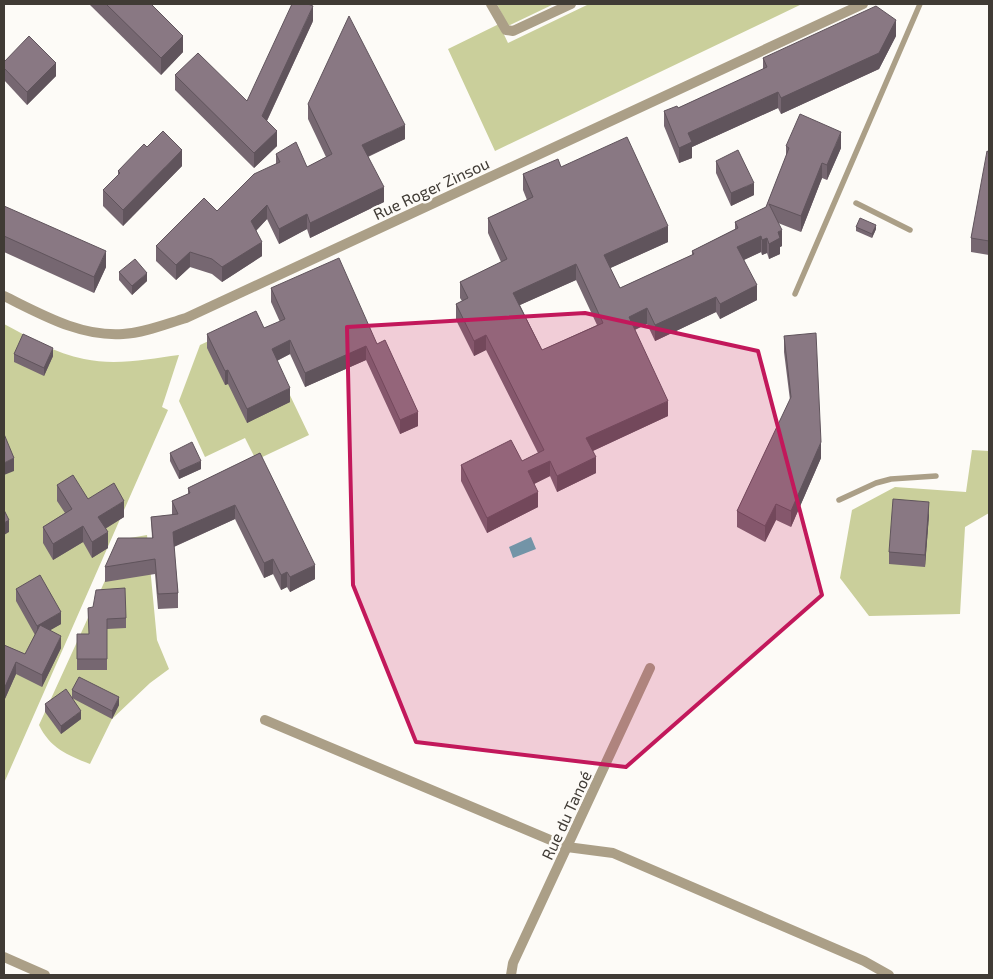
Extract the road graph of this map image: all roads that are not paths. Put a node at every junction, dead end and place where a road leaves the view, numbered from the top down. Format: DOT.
graph roads {
  1 [pos="492,4"];
  2 [pos="572,4"];
  3 [pos="863,4"];
  4 [pos="920,4"];
  5 [pos="856,203"];
  6 [pos="910,230"];
  7 [pos="795,294"];
  8 [pos="4,296"];
  9 [pos="936,476"];
  10 [pos="839,500"];
  11 [pos="650,668"];
  12 [pos="265,720"];
  13 [pos="567,847"];
  14 [pos="4,957"];
  15 [pos="45,975"];
  16 [pos="511,975"];
  17 [pos="889,975"];
  1 -- 2 [label="street"];
  3 -- 8 [label="street, Rue Roger Zinsou"];
  4 -- 7 [label="lane"];
  5 -- 6 [label="lane"];
  9 -- 10 [label="lane"];
  11 -- 13 [label="street, Rue du Tanoé"];
  12 -- 13 [label="street"];
  13 -- 16 [label="street, Rue du Tanoé"];
  13 -- 17 [label="street"];
  14 -- 15 [label="street"];
}
